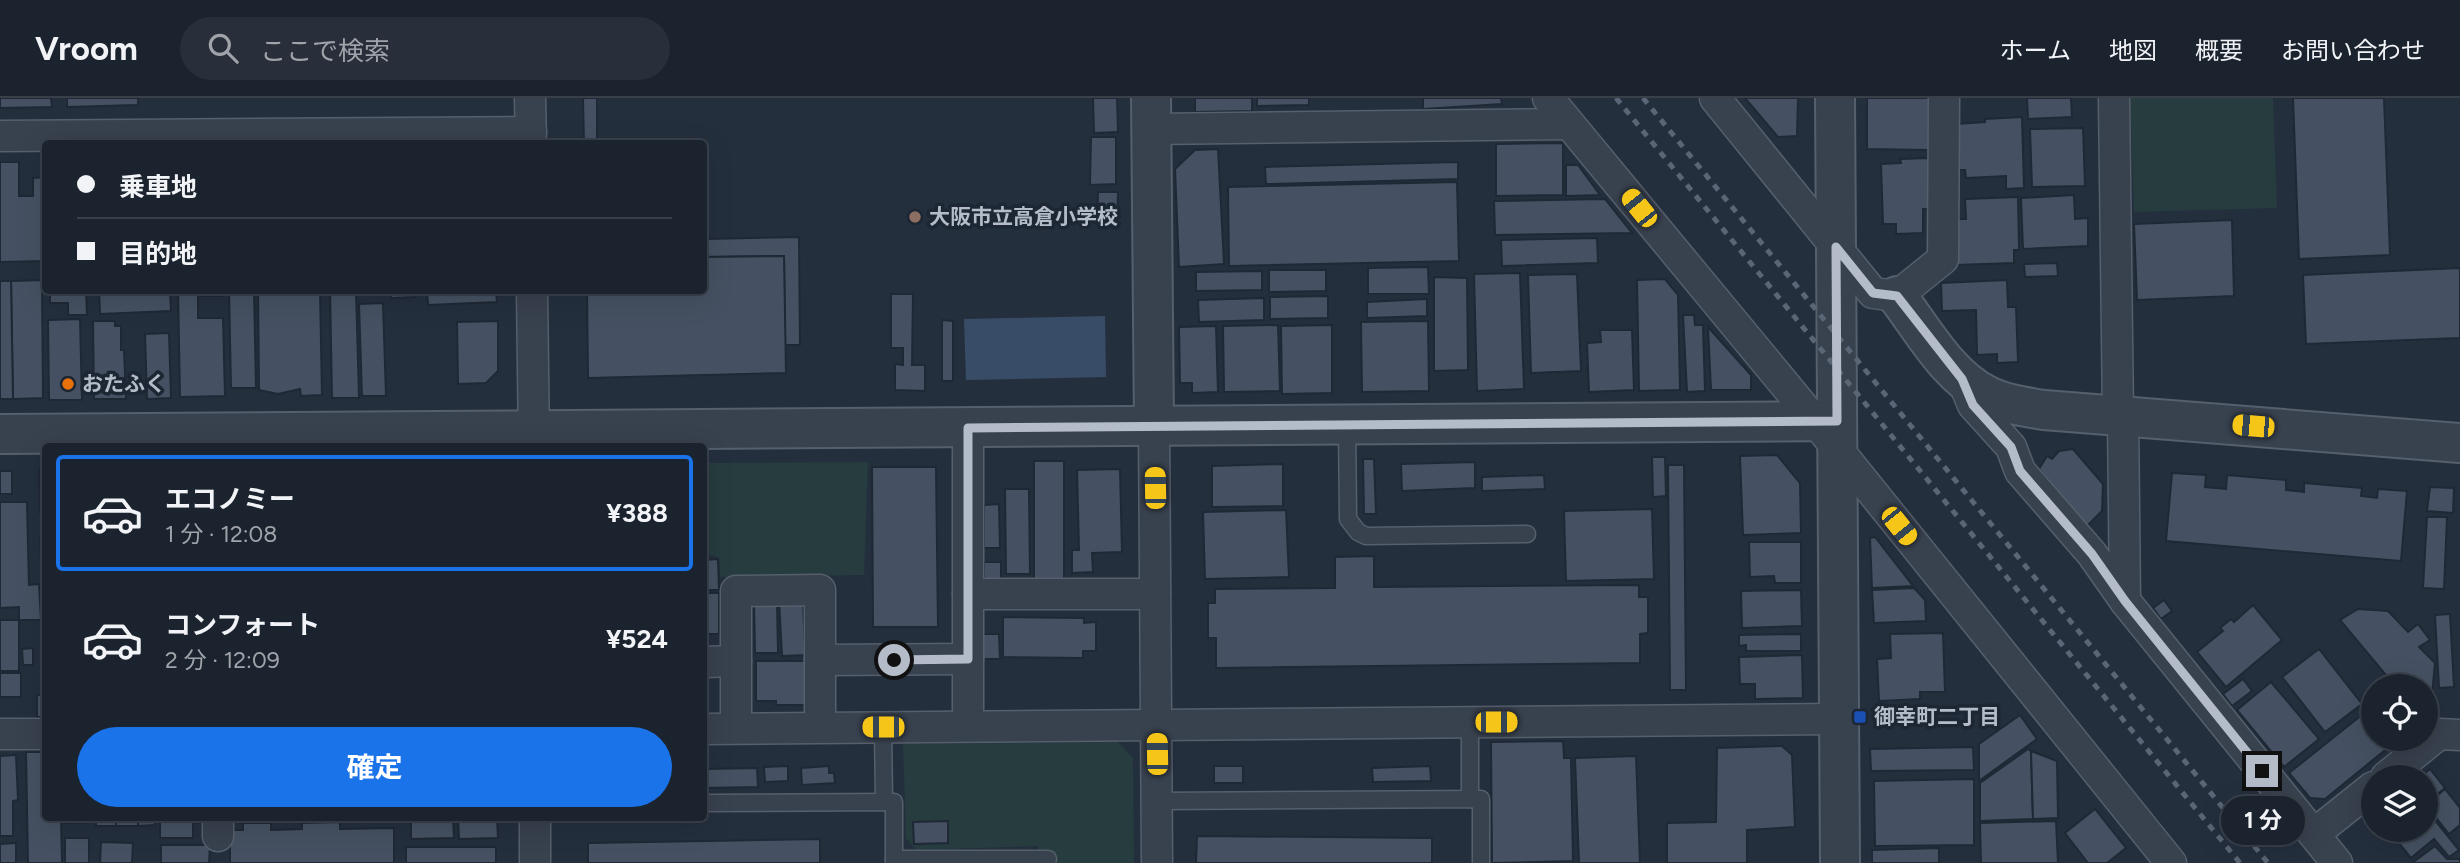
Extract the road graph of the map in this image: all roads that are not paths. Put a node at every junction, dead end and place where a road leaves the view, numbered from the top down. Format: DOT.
graph roads {
  1 [pos="530,98"];
  2 [pos="1548,98"];
  3 [pos="1714,98"];
  4 [pos="1835,98"];
  5 [pos="1944,98"];
  6 [pos="2114,98"];
  7 [pos="1152,113"];
  8 [pos="1569,124"];
  9 [pos="0,136"];
  10 [pos="531,138"];
  11 [pos="1836,247"];
  12 [pos="532,294"];
  13 [pos="1897,296"];
  14 [pos="1962,379"];
  15 [pos="2120,415"];
  16 [pos="1347,425"];
  17 [pos="1154,426"];
  18 [pos="968,428"];
  19 [pos="1830,431"];
  20 [pos="0,434"];
  21 [pos="534,438"];
  22 [pos="108,440"];
  23 [pos="2460,443"];
  24 [pos="1527,534"];
  25 [pos="968,594"];
  26 [pos="1155,594"];
  27 [pos="2125,601"];
  28 [pos="968,659"];
  29 [pos="820,660"];
  30 [pos="707,662"];
  31 [pos="736,662"];
  32 [pos="1839,719"];
  33 [pos="1470,722"];
  34 [pos="1156,724"];
  35 [pos="968,726"];
  36 [pos="820,727"];
  37 [pos="883,727"];
  38 [pos="736,728"];
  39 [pos="707,729"];
  40 [pos="0,734"];
  41 [pos="42,734"];
  42 [pos="2460,735"];
  43 [pos="2401,765"];
  44 [pos="2361,797"];
  45 [pos="1470,799"];
  46 [pos="1157,801"];
  47 [pos="884,802"];
  48 [pos="707,803"];
  49 [pos="535,821"];
  50 [pos="2314,834"];
  51 [pos="1048,859"];
  52 [pos="894,861"];
  53 [pos="535,863"];
  54 [pos="1157,863"];
  55 [pos="1481,863"];
  56 [pos="1840,863"];
  57 [pos="2171,863"];
  58 [pos="2337,863"];
  1 -- 10 [label="street"];
  2 -- 8 [label="street"];
  3 -- 11 [label="street"];
  4 -- 11 [label="street"];
  5 -- 13 [label="street"];
  6 -- 15 [label="street"];
  7 -- 8 [label="street"];
  7 -- 17 [label="street"];
  8 -- 19 [label="street"];
  9 -- 10 [label="street"];
  11 -- 13 [label="street"];
  11 -- 19 [label="street"];
  12 -- 21 [label="street"];
  13 -- 14 [label="street"];
  14 -- 15 [label="street"];
  14 -- 27 [label="street"];
  15 -- 23 [label="street"];
  15 -- 27 [label="street"];
  16 -- 17 [label="street"];
  16 -- 19 [label="street"];
  16 -- 24 [label="lane"];
  17 -- 18 [label="street"];
  17 -- 26 [label="street"];
  18 -- 21 [label="street"];
  18 -- 25 [label="street"];
  19 -- 32 [label="street"];
  19 -- 57 [label="street"];
  20 -- 22 [label="street"];
  21 -- 22 [label="street"];
  25 -- 26 [label="street"];
  25 -- 28 [label="street"];
  26 -- 34 [label="street"];
  27 -- 50 [label="street"];
  28 -- 29 [label="street"];
  28 -- 35 [label="street"];
  29 -- 31 [label="street"];
  29 -- 36 [label="street"];
  30 -- 31 [label="street"];
  31 -- 38 [label="street"];
  32 -- 33 [label="street"];
  32 -- 56 [label="street"];
  33 -- 34 [label="street"];
  33 -- 45 [label="lane"];
  34 -- 35 [label="street"];
  34 -- 46 [label="street"];
  35 -- 37 [label="street"];
  36 -- 37 [label="street"];
  36 -- 38 [label="street"];
  37 -- 47 [label="lane"];
  38 -- 39 [label="street"];
  40 -- 41 [label="street"];
  42 -- 43 [label="street"];
  44 -- 50 [label="street"];
  45 -- 46 [label="lane"];
  45 -- 55 [label="lane"];
  46 -- 54 [label="street"];
  47 -- 48 [label="lane"];
  47 -- 52 [label="lane"];
  49 -- 53 [label="street"];
  50 -- 58 [label="street"];
  51 -- 52 [label="lane"];
}
